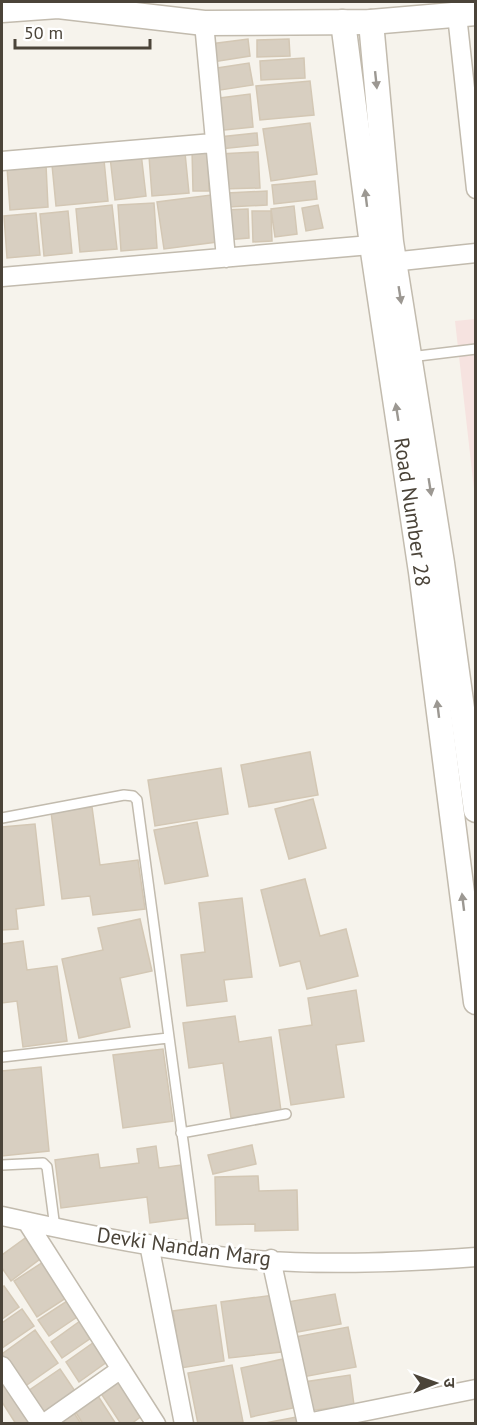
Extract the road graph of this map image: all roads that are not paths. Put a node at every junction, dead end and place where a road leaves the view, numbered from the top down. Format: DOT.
graph roads {
  1 [pos="28,5"];
  2 [pos="2,10"];
  3 [pos="466,14"];
  4 [pos="343,22"];
  5 [pos="371,22"];
  6 [pos="204,23"];
  7 [pos="213,143"];
  8 [pos="2,161"];
  9 [pos="476,189"];
  10 [pos="383,253"];
  11 [pos="476,253"];
  12 [pos="226,258"];
  13 [pos="2,277"];
  14 [pos="476,349"];
  15 [pos="399,359"];
  16 [pos="476,810"];
  17 [pos="2,818"];
  18 [pos="476,1002"];
  19 [pos="168,1038"];
  20 [pos="2,1057"];
  21 [pos="286,1114"];
  22 [pos="182,1133"];
  23 [pos="2,1165"];
  24 [pos="2,1216"];
  25 [pos="27,1222"];
  26 [pos="55,1228"];
  27 [pos="149,1244"];
  28 [pos="198,1252"];
  29 [pos="476,1257"];
  30 [pos="271,1259"];
  31 [pos="2,1366"];
  32 [pos="121,1369"];
  33 [pos="476,1389"];
  34 [pos="307,1423"];
  35 [pos="42,1424"];
  36 [pos="156,1424"];
  37 [pos="184,1424"];
  1 -- 2 [label="street"];
  1 -- 6 [label="street"];
  3 -- 5 [label="street"];
  3 -- 9 [label="street"];
  4 -- 5 [label="street"];
  4 -- 6 [label="street"];
  10 -- 4 [label="street, Road Number 28, one-way"];
  5 -- 10 [label="street, Road Number 28, one-way"];
  6 -- 7 [label="street"];
  7 -- 8 [label="street"];
  7 -- 12 [label="street"];
  10 -- 11 [label="street"];
  10 -- 12 [label="street"];
  10 -- 15 [label="street, Road Number 28"];
  12 -- 13 [label="street"];
  14 -- 15 [label="lane"];
  15 -- 16 [label="street, Road Number 28, one-way"];
  18 -- 15 [label="street, Road Number 28, one-way"];
  17 -- 19 [label="lane"];
  19 -- 20 [label="lane"];
  19 -- 22 [label="lane"];
  21 -- 22 [label="lane"];
  22 -- 28 [label="lane"];
  23 -- 26 [label="lane"];
  24 -- 25 [label="street, Devki Nandan Marg"];
  25 -- 26 [label="street, Devki Nandan Marg"];
  25 -- 32 [label="street"];
  26 -- 27 [label="street, Devki Nandan Marg"];
  27 -- 28 [label="street, Devki Nandan Marg"];
  27 -- 37 [label="street"];
  28 -- 30 [label="street, Devki Nandan Marg"];
  29 -- 30 [label="street, Devki Nandan Marg"];
  30 -- 34 [label="street"];
  31 -- 35 [label="street"];
  32 -- 35 [label="street"];
  32 -- 36 [label="street"];
  33 -- 34 [label="street"];
}
